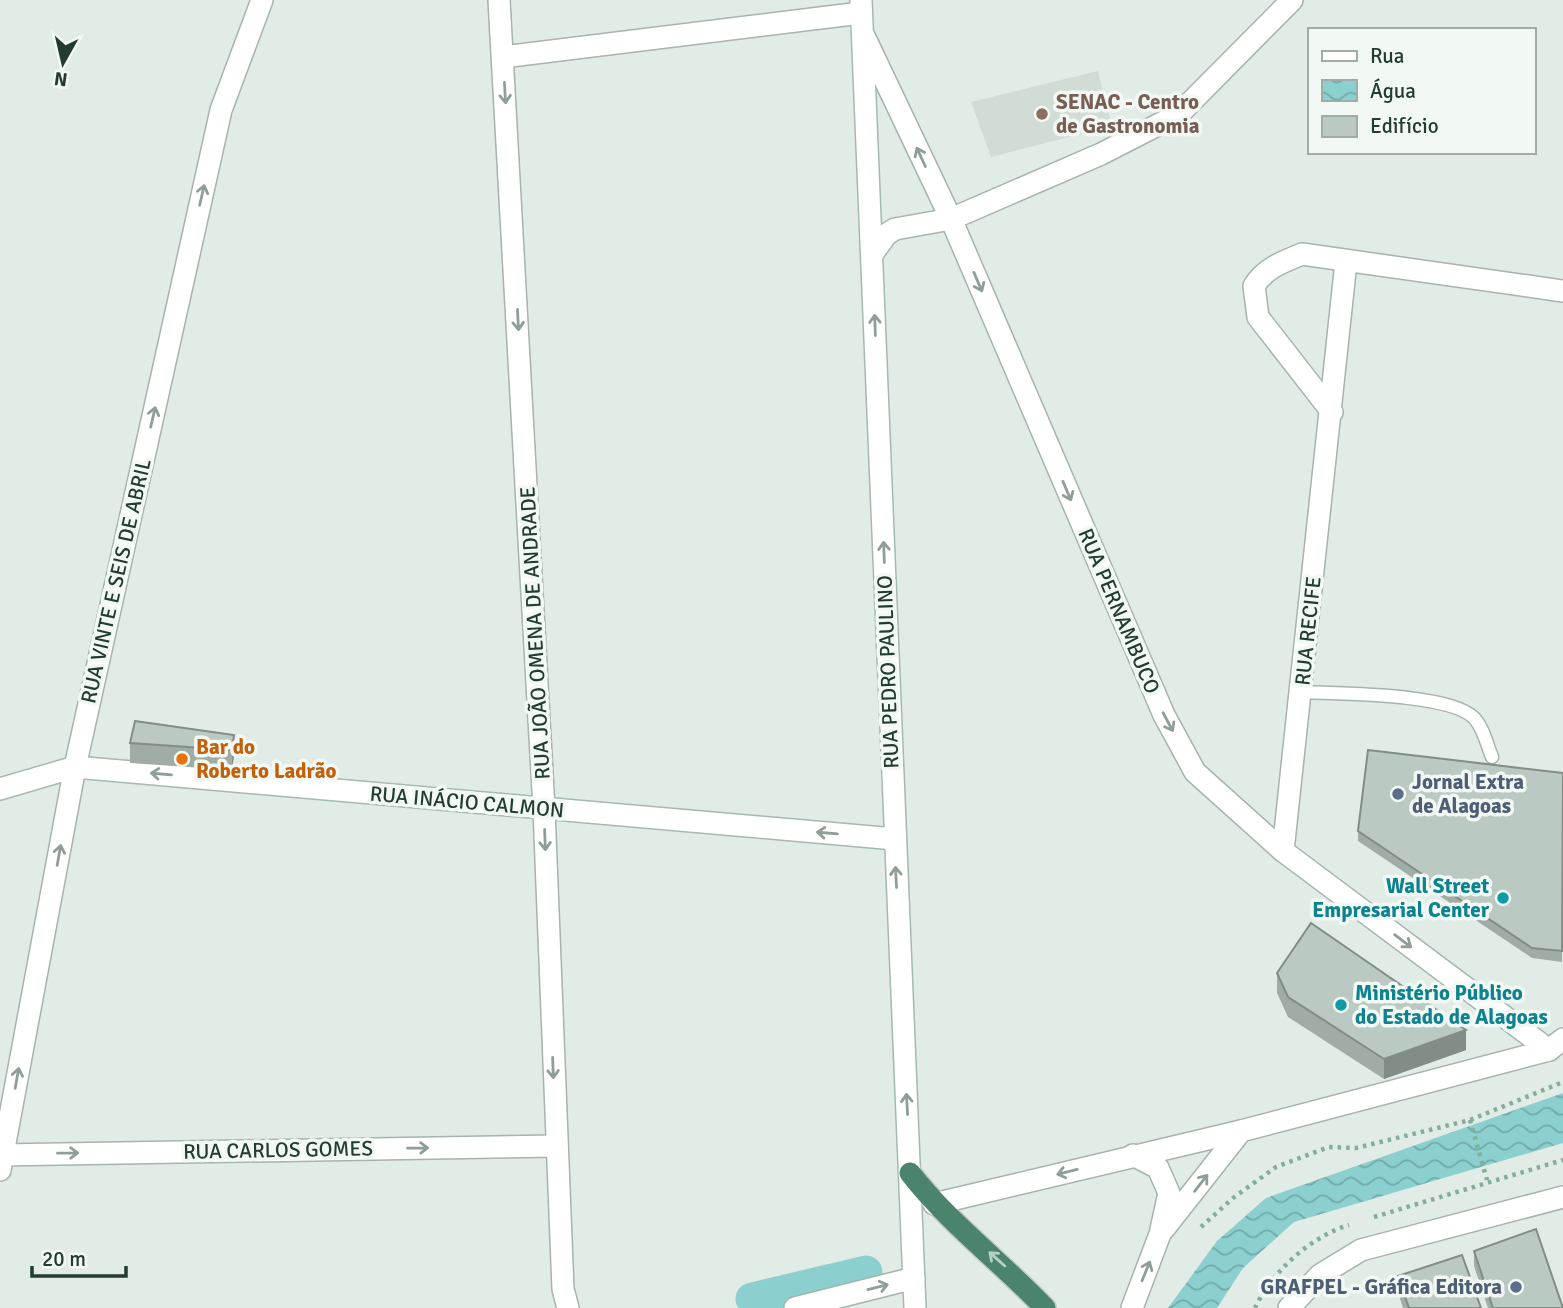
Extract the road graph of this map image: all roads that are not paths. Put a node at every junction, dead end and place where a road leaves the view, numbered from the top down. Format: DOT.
graph roads {
  1 [pos="262,0"];
  2 [pos="499,0"];
  3 [pos="1292,0"];
  4 [pos="861,6"];
  5 [pos="864,36"];
  6 [pos="503,57"];
  7 [pos="951,219"];
  8 [pos="873,253"];
  9 [pos="1346,262"];
  10 [pos="1563,291"];
  11 [pos="1332,412"];
  12 [pos="1301,692"];
  13 [pos="1492,757"];
  14 [pos="75,767"];
  15 [pos="0,789"];
  16 [pos="544,809"];
  17 [pos="895,839"];
  18 [pos="1283,851"];
  19 [pos="1556,1045"];
  20 [pos="1241,1131"];
  21 [pos="556,1146"];
  22 [pos="1133,1155"];
  23 [pos="1,1160"];
  24 [pos="910,1173"];
  25 [pos="1563,1197"];
  26 [pos="934,1204"];
  27 [pos="1160,1234"];
  28 [pos="914,1278"];
  29 [pos="568,1308"];
  30 [pos="795,1308"];
  31 [pos="915,1308"];
  32 [pos="1045,1308"];
  33 [pos="1132,1308"];
  34 [pos="1289,1308"];
  14 -- 1 [label="street, RUA VINTE E SEIS DE ABRIL, one-way"];
  2 -- 6 [label="street, RUA JOÃO OMENA DE ANDRADE"];
  3 -- 7 [label="street"];
  4 -- 5 [label="street"];
  4 -- 6 [label="street"];
  7 -- 5 [label="street, RUA PERNAMBUCO, one-way"];
  5 -- 8 [label="street, RUA PEDRO PAULINO"];
  6 -- 16 [label="street, RUA JOÃO OMENA DE ANDRADE, one-way"];
  7 -- 8 [label="street"];
  7 -- 18 [label="street, RUA PERNAMBUCO, one-way"];
  17 -- 8 [label="street, RUA PEDRO PAULINO, one-way"];
  9 -- 10 [label="street"];
  9 -- 11 [label="street, RUA RECIFE"];
  9 -- 11 [label="street"];
  11 -- 12 [label="street, RUA RECIFE"];
  12 -- 13 [label="lane"];
  12 -- 18 [label="street, RUA RECIFE"];
  14 -- 15 [label="street, RUA INÁCIO CALMON"];
  16 -- 14 [label="street, RUA INÁCIO CALMON, one-way"];
  23 -- 14 [label="street, RUA VINTE E SEIS DE ABRIL, one-way"];
  17 -- 16 [label="street, RUA INÁCIO CALMON, one-way"];
  16 -- 21 [label="street, RUA JOÃO OMENA DE ANDRADE, one-way"];
  24 -- 17 [label="street, RUA PEDRO PAULINO, one-way"];
  18 -- 19 [label="street, RUA PERNAMBUCO, one-way"];
  19 -- 20 [label="street"];
  20 -- 22 [label="street"];
  27 -- 20 [label="street, one-way"];
  23 -- 21 [label="street, RUA CARLOS GOMES, one-way"];
  21 -- 29 [label="street, RUA JOÃO OMENA DE ANDRADE"];
  22 -- 26 [label="street, one-way"];
  22 -- 27 [label="street"];
  24 -- 26 [label="highway"];
  24 -- 28 [label="street, RUA PEDRO PAULINO"];
  25 -- 34 [label="street"];
  32 -- 26 [label="highway, one-way"];
  33 -- 27 [label="street, one-way"];
  30 -- 28 [label="street, one-way"];
  28 -- 31 [label="street, RUA PEDRO PAULINO"];
}
